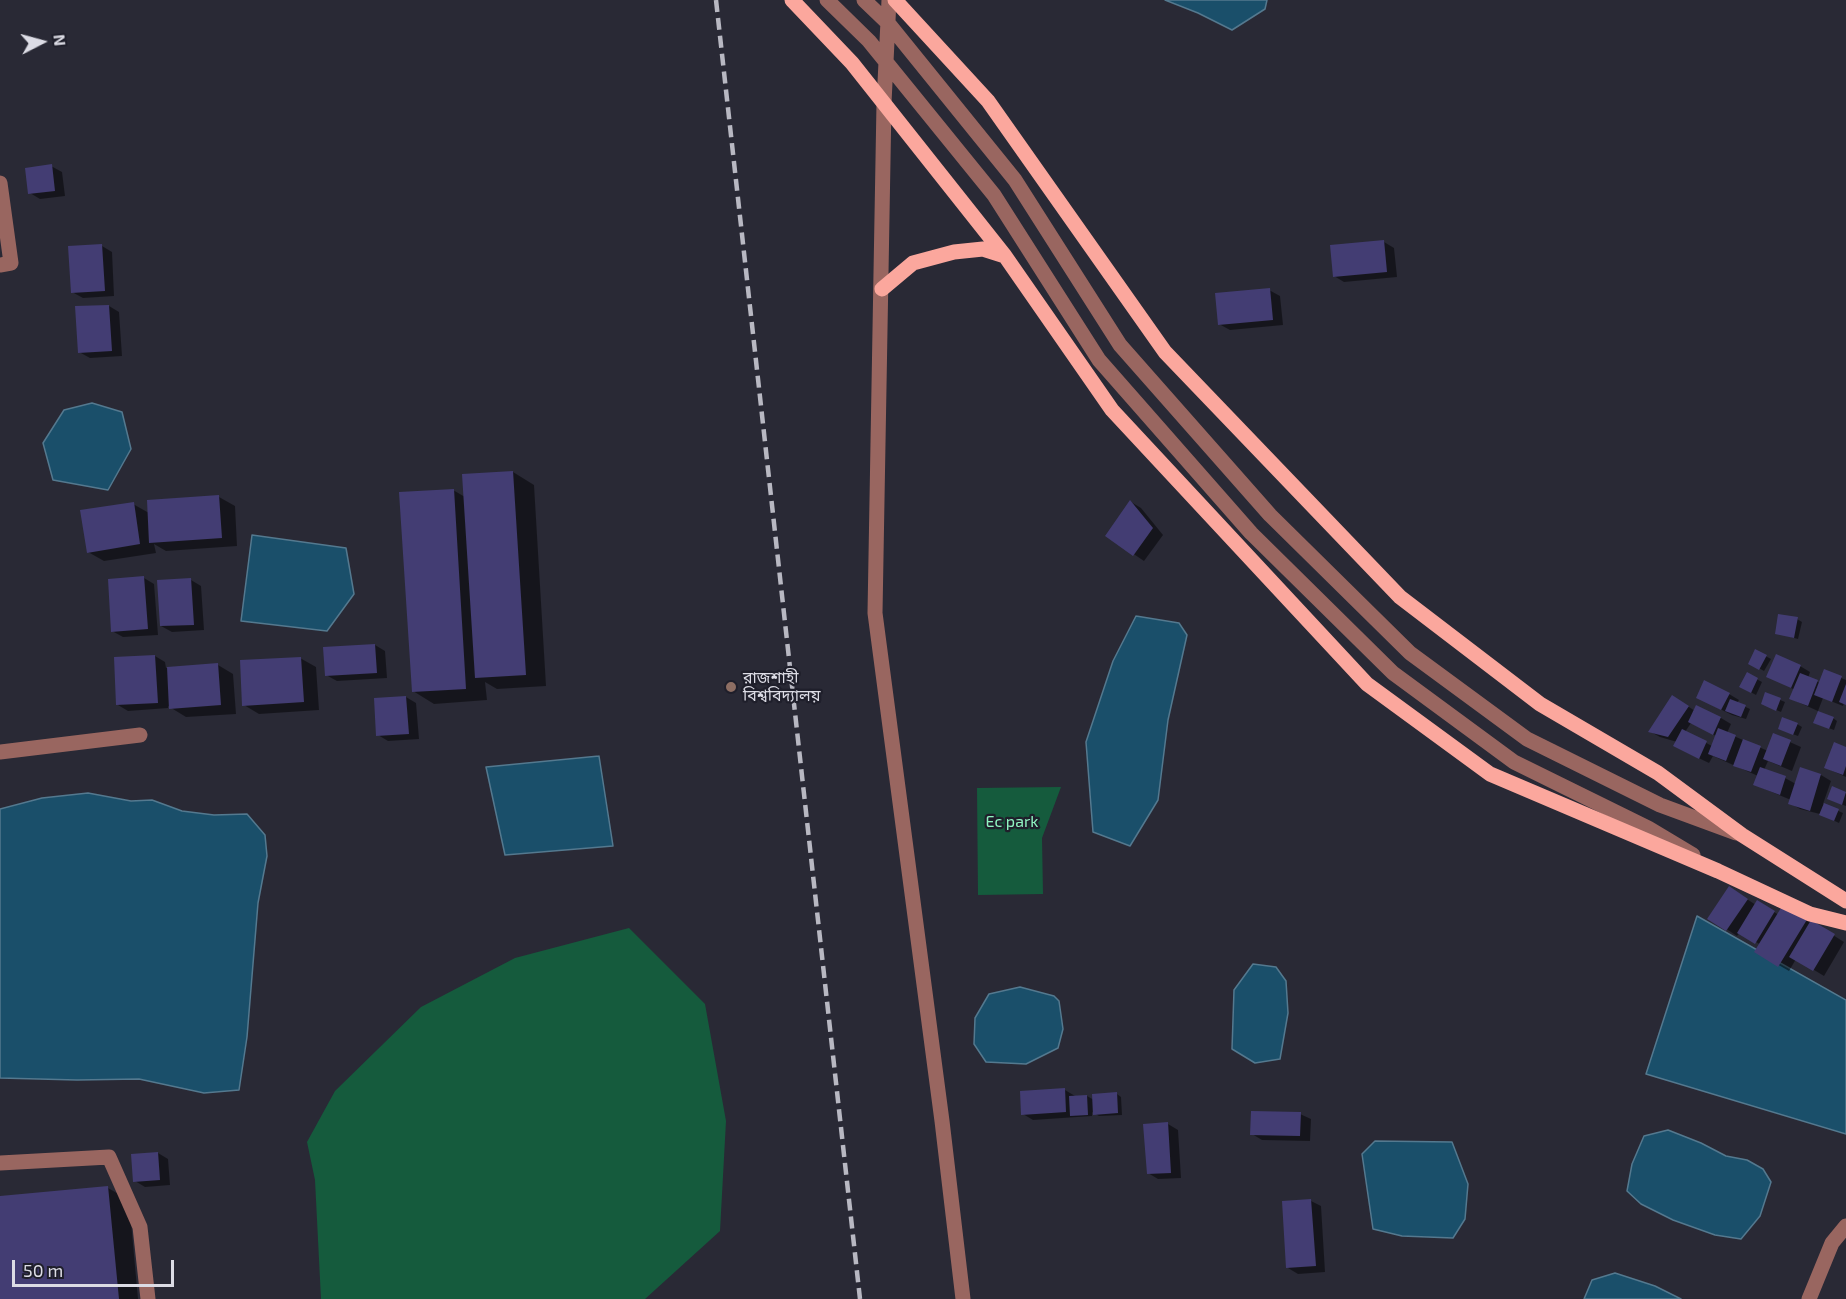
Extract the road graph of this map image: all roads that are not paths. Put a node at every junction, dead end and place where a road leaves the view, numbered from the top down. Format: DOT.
graph roads {
  1 [pos="792,0"];
  2 [pos="827,0"];
  3 [pos="864,0"];
  4 [pos="889,0"];
  5 [pos="895,0"];
  6 [pos="884,103"];
  7 [pos="0,183"];
  8 [pos="1005,256"];
  9 [pos="6,264"];
  10 [pos="882,289"];
  11 [pos="140,735"];
  12 [pos="0,752"];
  13 [pos="1742,835"];
  14 [pos="1718,871"];
  15 [pos="1846,901"];
  16 [pos="1846,923"];
  17 [pos="0,1163"];
  18 [pos="1846,1226"];
  19 [pos="148,1299"];
  20 [pos="963,1299"];
  21 [pos="1809,1299"];
  1 -- 6 [label="main road"];
  2 -- 14 [label="street"];
  3 -- 13 [label="street"];
  4 -- 6 [label="street"];
  5 -- 13 [label="main road"];
  6 -- 8 [label="main road"];
  6 -- 10 [label="street"];
  7 -- 9 [label="street"];
  8 -- 10 [label="main road"];
  8 -- 14 [label="main road"];
  10 -- 20 [label="street"];
  11 -- 12 [label="street"];
  13 -- 15 [label="main road"];
  14 -- 16 [label="main road"];
  17 -- 19 [label="street"];
  18 -- 21 [label="street"];
}
